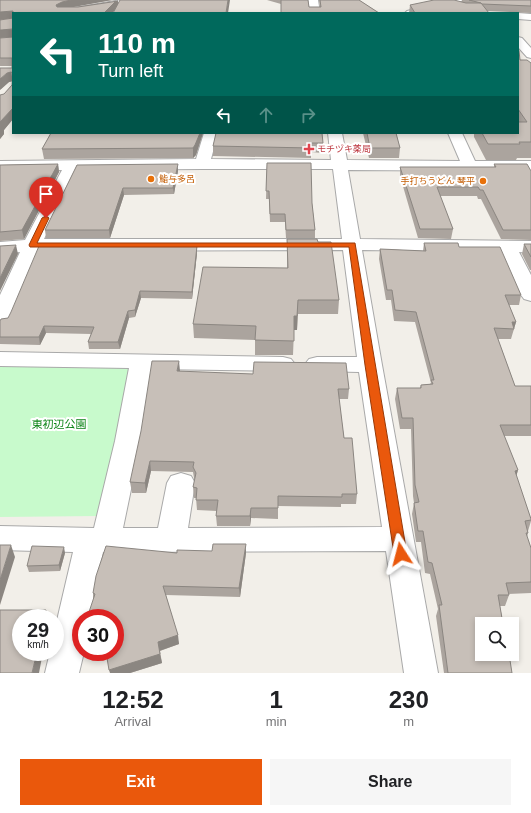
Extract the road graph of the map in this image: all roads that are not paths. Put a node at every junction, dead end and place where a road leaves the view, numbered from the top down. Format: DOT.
graph roads {
  1 [pos="130,0"];
  2 [pos="313,0"];
  3 [pos="427,0"];
  4 [pos="456,4"];
  5 [pos="68,12"];
  6 [pos="315,12"];
  7 [pos="415,12"];
  8 [pos="519,16"];
  9 [pos="531,17"];
  10 [pos="519,41"];
  11 [pos="531,55"];
  12 [pos="211,134"];
  13 [pos="335,134"];
  14 [pos="454,134"];
  15 [pos="202,164"];
  16 [pos="72,165"];
  17 [pos="340,165"];
  18 [pos="0,166"];
  19 [pos="470,166"];
  20 [pos="531,166"];
  21 [pos="353,244"];
  22 [pos="32,245"];
  23 [pos="507,247"];
  24 [pos="531,247"];
  25 [pos="0,248"];
  26 [pos="531,295"];
  27 [pos="0,319"];
  28 [pos="0,359"];
  29 [pos="142,362"];
  30 [pos="370,365"];
  31 [pos="181,483"];
  32 [pos="0,538"];
  33 [pos="398,539"];
  34 [pos="98,540"];
  35 [pos="171,540"];
  36 [pos="62,673"];
  37 [pos="421,673"];
  1 -- 5 [label="street"];
  2 -- 6 [label="street"];
  3 -- 4 [label="street"];
  4 -- 7 [label="street"];
  8 -- 9 [label="street"];
  10 -- 11 [label="street"];
  12 -- 15 [label="street"];
  13 -- 17 [label="street"];
  14 -- 19 [label="street"];
  15 -- 16 [label="street"];
  15 -- 17 [label="street"];
  16 -- 18 [label="street"];
  16 -- 22 [label="street"];
  17 -- 19 [label="street"];
  17 -- 21 [label="street"];
  19 -- 20 [label="street"];
  21 -- 22 [label="street"];
  21 -- 23 [label="street"];
  21 -- 30 [label="street"];
  22 -- 25 [label="street"];
  22 -- 27 [label="street"];
  23 -- 24 [label="street"];
  23 -- 26 [label="street"];
  28 -- 29 [label="street"];
  29 -- 30 [label="street"];
  29 -- 34 [label="street"];
  30 -- 33 [label="street"];
  31 -- 35 [label="street"];
  32 -- 34 [label="street"];
  33 -- 35 [label="street"];
  33 -- 37 [label="street"];
  34 -- 35 [label="street"];
  34 -- 36 [label="street"];
}
